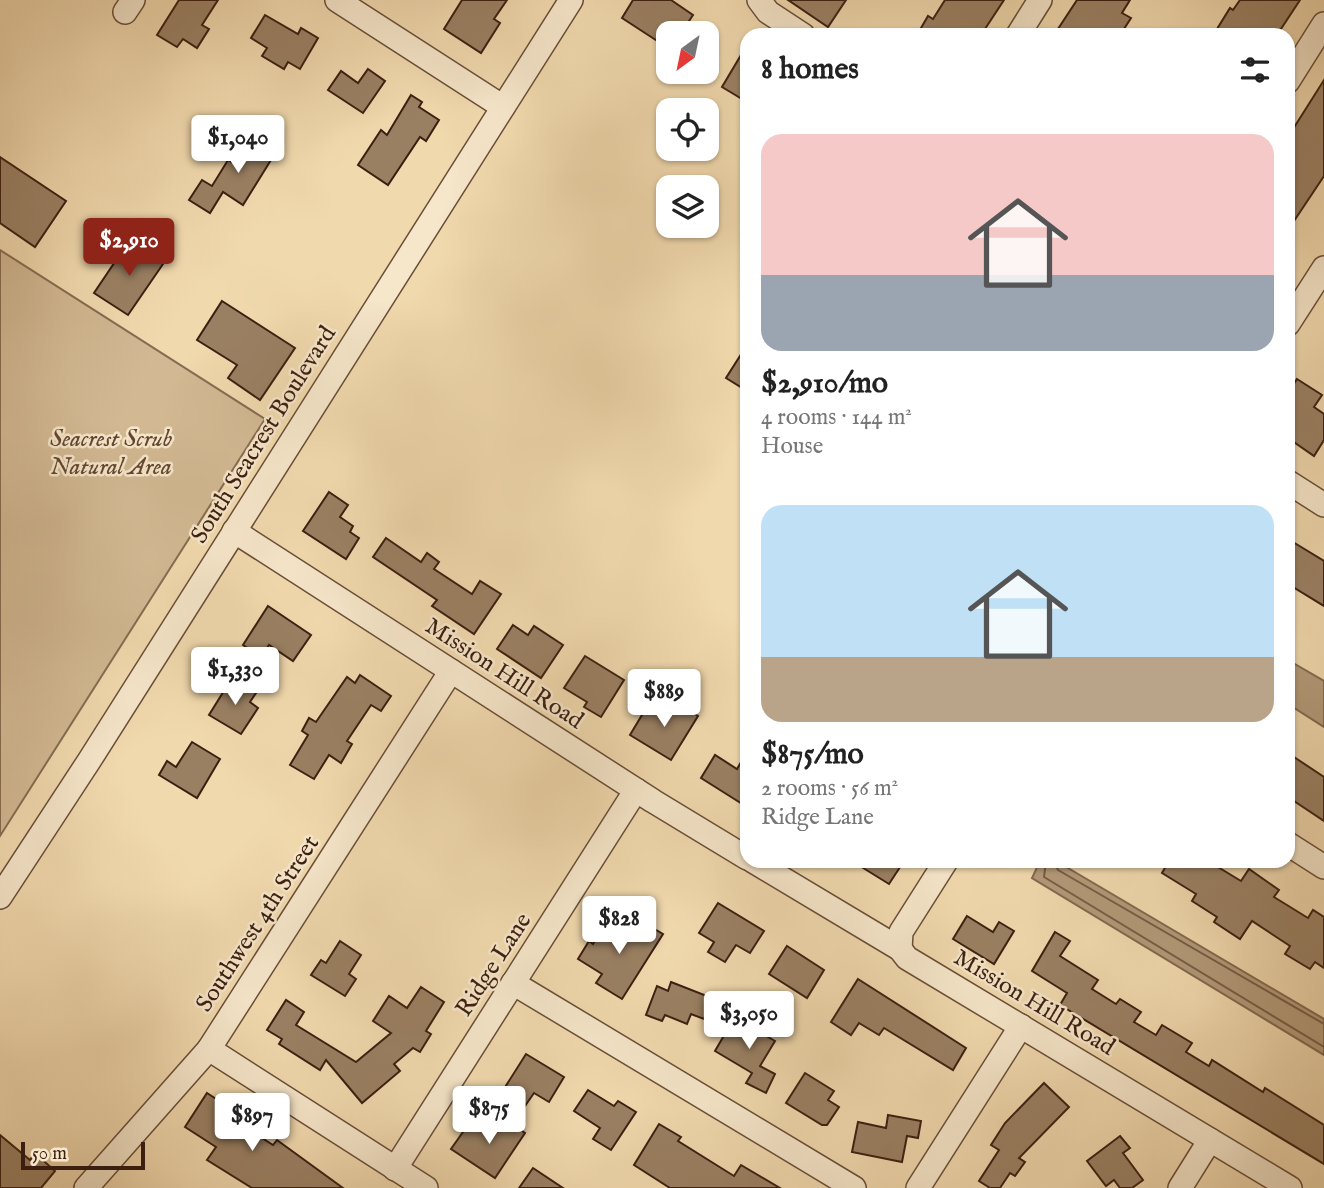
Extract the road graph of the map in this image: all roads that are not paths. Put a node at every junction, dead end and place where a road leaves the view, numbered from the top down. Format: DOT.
graph roads {
  1 [pos="337,0"];
  2 [pos="570,0"];
  3 [pos="759,0"];
  4 [pos="1040,0"];
  5 [pos="1324,24"];
  6 [pos="792,28"];
  7 [pos="1022,28"];
  8 [pos="1295,69"];
  9 [pos="503,107"];
  10 [pos="1324,268"];
  11 [pos="1295,313"];
  12 [pos="1295,486"];
  13 [pos="1324,505"];
  14 [pos="234,531"];
  15 [pos="451,671"];
  16 [pos="636,790"];
  17 [pos="1295,848"];
  18 [pos="740,854"];
  19 [pos="1324,867"];
  20 [pos="765,868"];
  21 [pos="942,868"];
  22 [pos="0,897"];
  23 [pos="900,949"];
  24 [pos="513,983"];
  25 [pos="1021,1027"];
  26 [pos="209,1049"];
  27 [pos="1210,1140"];
  28 [pos="395,1169"];
  29 [pos="86,1188"];
  30 [pos="426,1188"];
  31 [pos="854,1188"];
  32 [pos="918,1188"];
  33 [pos="1180,1188"];
  34 [pos="1290,1188"];
  1 -- 9 [label="street"];
  2 -- 9 [label="street, South Seacrest Boulevard"];
  3 -- 6 [label="street"];
  4 -- 7 [label="street"];
  5 -- 8 [label="street"];
  9 -- 14 [label="street, South Seacrest Boulevard"];
  10 -- 11 [label="street"];
  12 -- 13 [label="street"];
  14 -- 15 [label="street, Mission Hill Road"];
  14 -- 22 [label="street, South Seacrest Boulevard"];
  15 -- 16 [label="street, Mission Hill Road"];
  15 -- 26 [label="street, Southwest 4th Street"];
  16 -- 18 [label="street, Mission Hill Road"];
  16 -- 24 [label="street, Ridge Lane"];
  17 -- 19 [label="street"];
  20 -- 23 [label="street, Mission Hill Road"];
  21 -- 23 [label="street"];
  23 -- 25 [label="street, Mission Hill Road"];
  24 -- 28 [label="street, Ridge Lane"];
  24 -- 31 [label="street"];
  25 -- 27 [label="street, Mission Hill Road"];
  25 -- 32 [label="street"];
  26 -- 28 [label="street"];
  26 -- 29 [label="street, Southwest 4th Street"];
  27 -- 33 [label="street"];
  27 -- 34 [label="street, Mission Hill Road"];
  28 -- 30 [label="street"];
}
